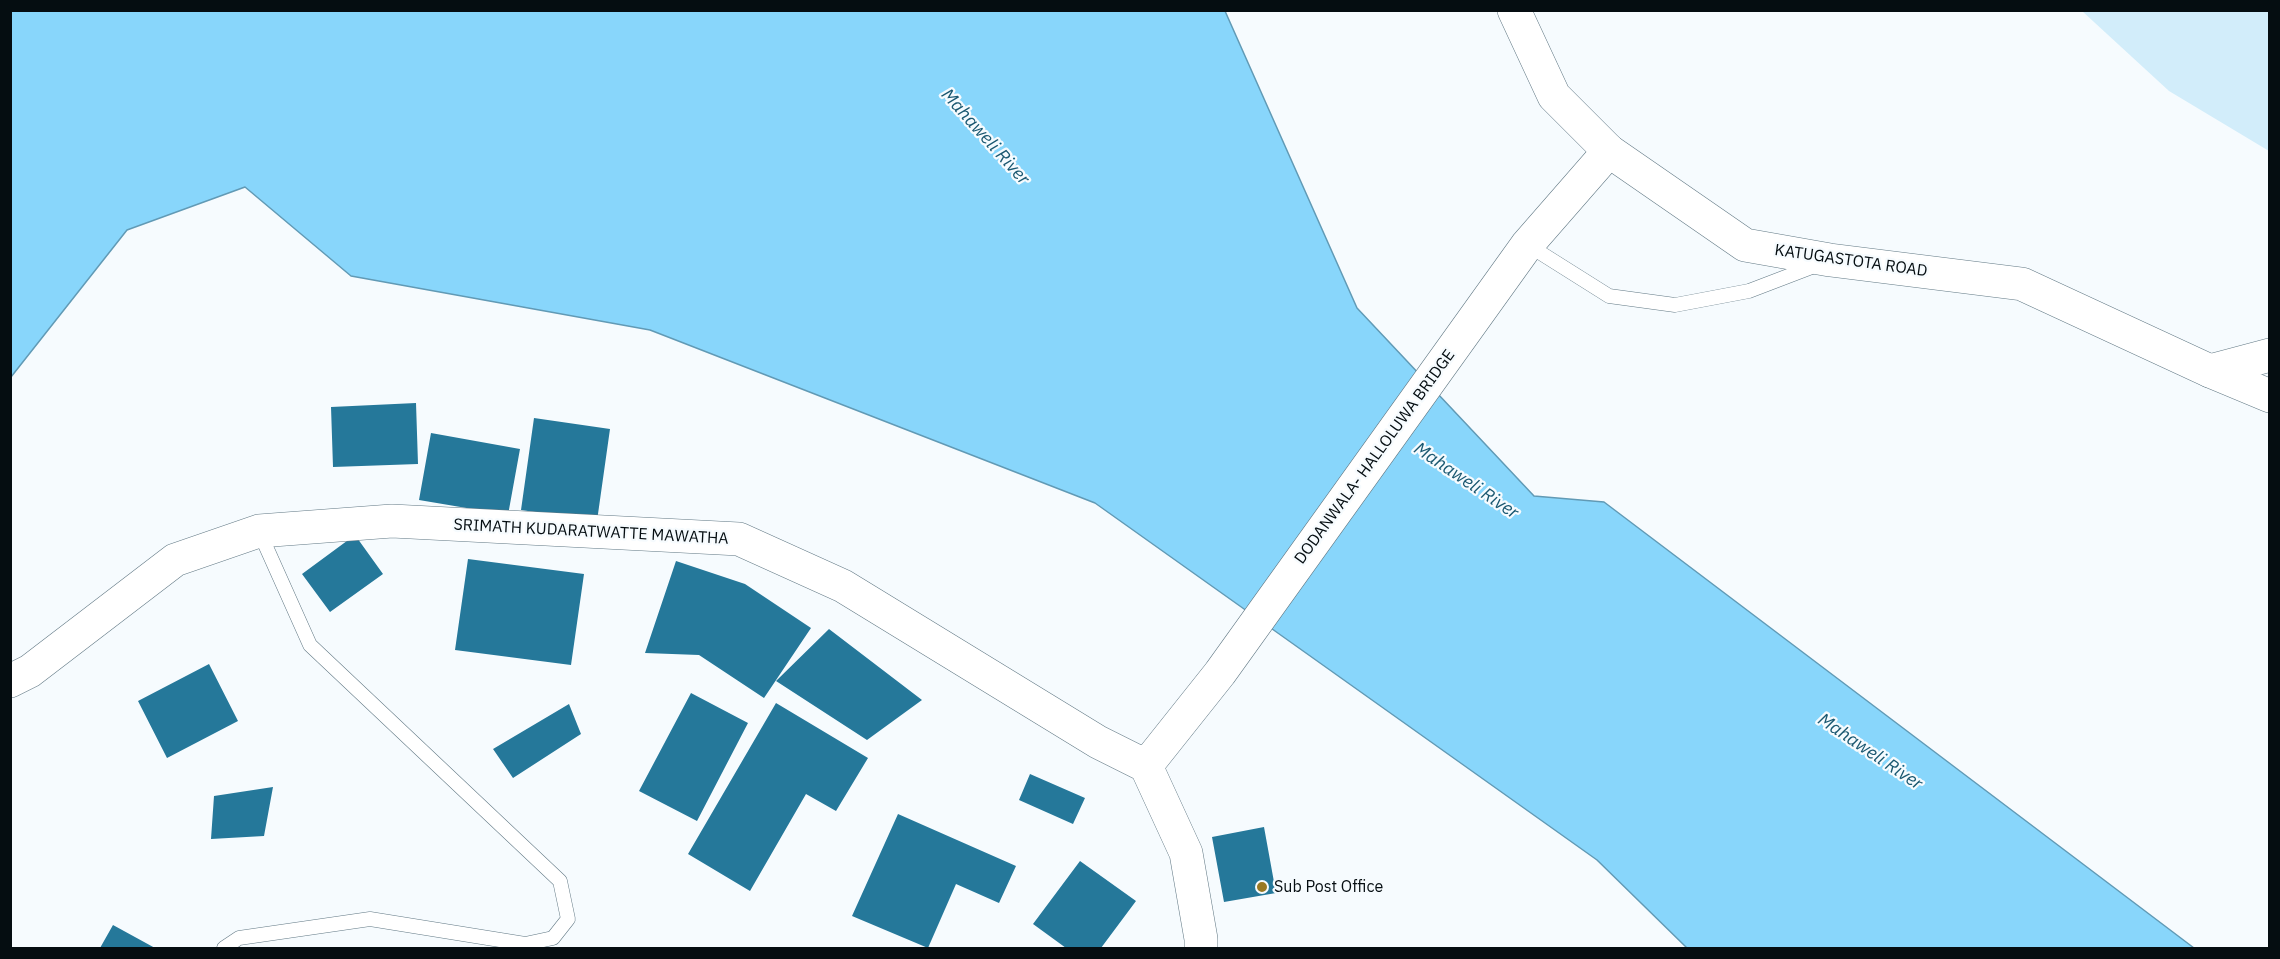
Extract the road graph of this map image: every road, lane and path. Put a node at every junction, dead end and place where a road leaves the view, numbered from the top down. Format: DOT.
graph roads {
  1 [pos="1514,10"];
  2 [pos="1608,151"];
  3 [pos="1527,245"];
  4 [pos="1830,260"];
  5 [pos="2270,355"];
  6 [pos="2210,371"];
  7 [pos="2270,396"];
  8 [pos="259,531"];
  9 [pos="10,681"];
  10 [pos="1146,766"];
  11 [pos="224,948"];
  12 [pos="1201,948"];
  1 -- 2 [label="street, KATUGASTOTA ROAD"];
  2 -- 3 [label="street, DODANWALA- HALLOLUWA BRIDGE"];
  2 -- 4 [label="street, KATUGASTOTA ROAD"];
  3 -- 4 [label="lane"];
  3 -- 10 [label="street, DODANWALA- HALLOLUWA BRIDGE"];
  4 -- 6 [label="street, KATUGASTOTA ROAD"];
  5 -- 6 [label="street"];
  6 -- 7 [label="street, KATUGASTOTA ROAD"];
  8 -- 9 [label="street, SRIMATH KUDARATWATTE MAWATHA"];
  8 -- 10 [label="street, SRIMATH KUDARATWATTE MAWATHA"];
  8 -- 11 [label="lane"];
  10 -- 12 [label="street"];
}
